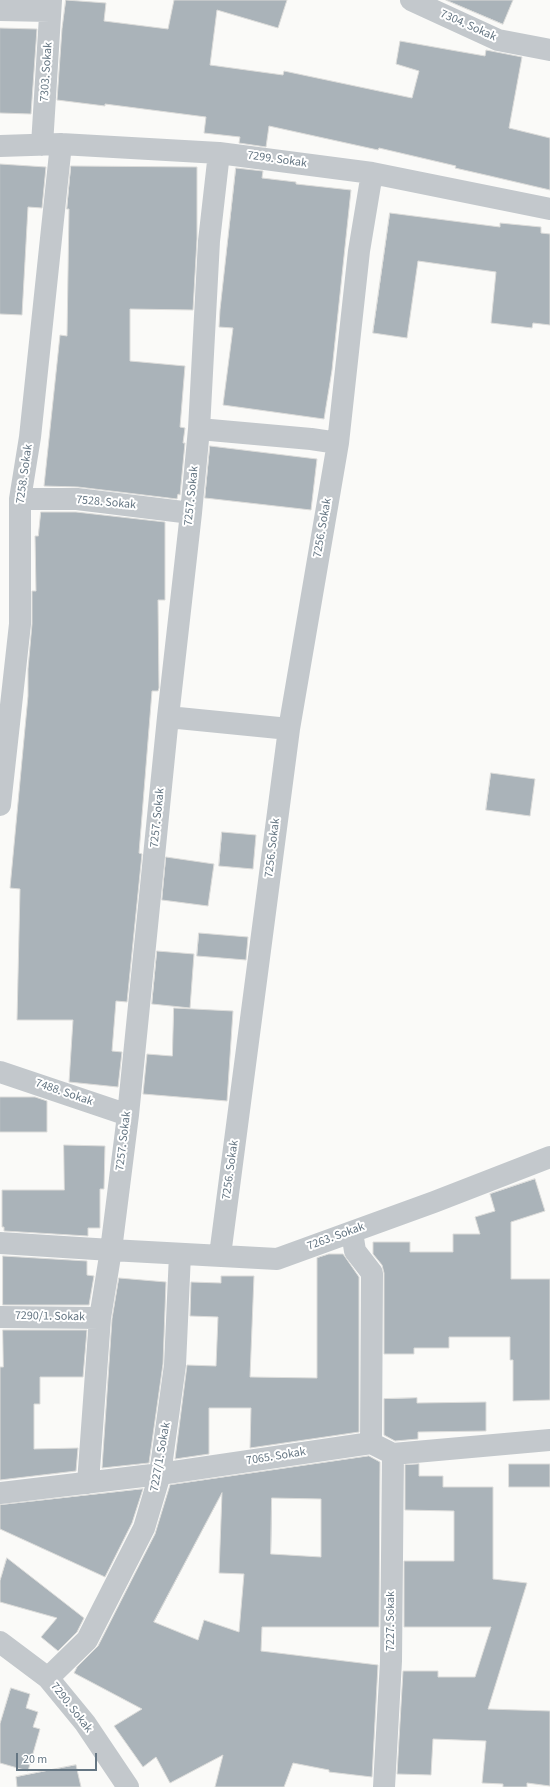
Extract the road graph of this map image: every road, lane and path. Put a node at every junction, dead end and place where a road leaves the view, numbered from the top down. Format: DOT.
graph roads {
  1 [pos="411,0"];
  2 [pos="51,6"];
  3 [pos="0,10"];
  4 [pos="550,50"];
  5 [pos="52,144"];
  6 [pos="0,146"];
  7 [pos="219,153"];
  8 [pos="372,173"];
  9 [pos="550,209"];
  10 [pos="199,429"];
  11 [pos="338,443"];
  12 [pos="20,499"];
  13 [pos="191,513"];
  14 [pos="168,717"];
  15 [pos="289,729"];
  16 [pos="0,805"];
  17 [pos="0,1072"];
  18 [pos="128,1115"];
  19 [pos="550,1157"];
  20 [pos="352,1232"];
  21 [pos="0,1243"];
  22 [pos="111,1250"];
  23 [pos="180,1254"];
  24 [pos="220,1255"];
  25 [pos="0,1317"];
  26 [pos="100,1318"];
  27 [pos="550,1440"];
  28 [pos="371,1443"];
  29 [pos="393,1454"];
  30 [pos="160,1474"];
  31 [pos="88,1483"];
  32 [pos="0,1493"];
  33 [pos="0,1642"];
  34 [pos="48,1678"];
  35 [pos="128,1787"];
  36 [pos="384,1787"];
  1 -- 4 [label="street, 7304. Sokak"];
  2 -- 3 [label="street"];
  2 -- 5 [label="street, 7303. Sokak"];
  5 -- 6 [label="street, 7299. Sokak"];
  5 -- 7 [label="street, 7299. Sokak"];
  5 -- 12 [label="street, 7258. Sokak"];
  7 -- 8 [label="street, 7299. Sokak"];
  7 -- 10 [label="street, 7257. Sokak"];
  8 -- 9 [label="street, 7299. Sokak"];
  8 -- 11 [label="street, 7256. Sokak"];
  10 -- 11 [label="street"];
  10 -- 13 [label="street, 7257. Sokak"];
  11 -- 15 [label="street, 7256. Sokak"];
  12 -- 13 [label="street, 7528. Sokak"];
  12 -- 16 [label="street, 7258. Sokak"];
  13 -- 14 [label="street, 7257. Sokak"];
  14 -- 15 [label="street"];
  14 -- 18 [label="street, 7257. Sokak"];
  15 -- 24 [label="street, 7256. Sokak"];
  17 -- 18 [label="street, 7488. Sokak"];
  18 -- 22 [label="street, 7257. Sokak"];
  19 -- 20 [label="street, 7263. Sokak"];
  20 -- 24 [label="street, 7263. Sokak"];
  20 -- 28 [label="street"];
  21 -- 22 [label="street, 7263. Sokak"];
  22 -- 23 [label="street, 7263. Sokak"];
  22 -- 26 [label="street, 7257. Sokak"];
  23 -- 24 [label="street, 7263. Sokak"];
  23 -- 30 [label="street, 7227/1. Sokak"];
  25 -- 26 [label="street, 7290/1. Sokak"];
  26 -- 31 [label="street, 7257. Sokak"];
  27 -- 29 [label="street"];
  28 -- 29 [label="street"];
  28 -- 30 [label="street, 7065. Sokak"];
  29 -- 36 [label="street, 7227. Sokak"];
  30 -- 31 [label="street, 7065. Sokak"];
  30 -- 34 [label="street, 7227/1. Sokak"];
  31 -- 32 [label="street, 7065. Sokak"];
  33 -- 34 [label="street, 7290. Sokak"];
  34 -- 35 [label="street, 7290. Sokak"];
}
